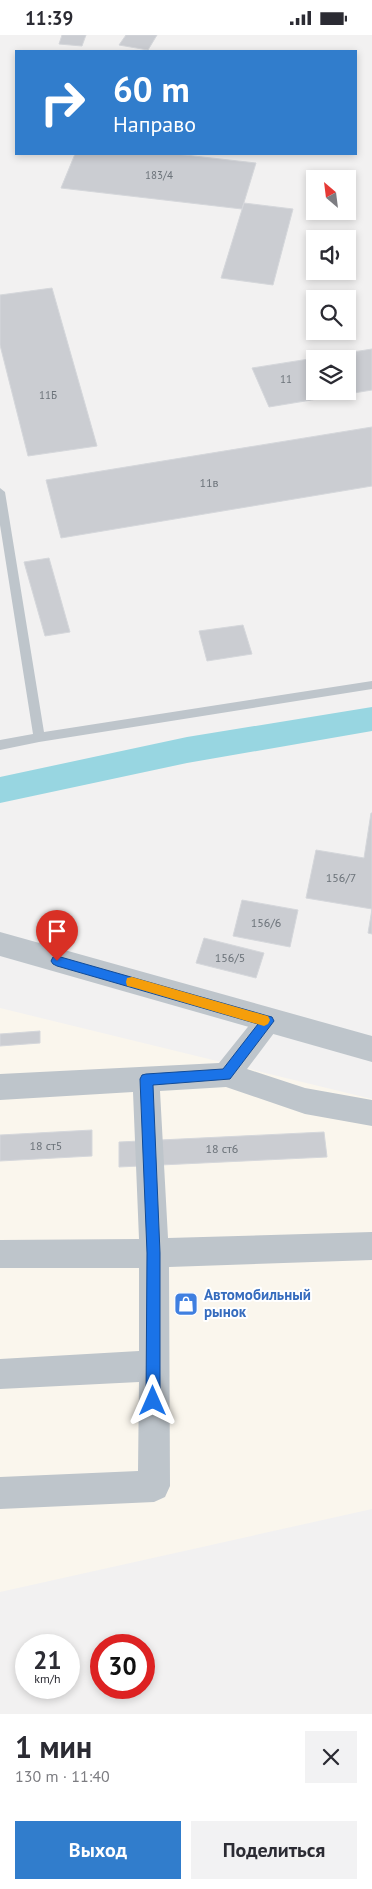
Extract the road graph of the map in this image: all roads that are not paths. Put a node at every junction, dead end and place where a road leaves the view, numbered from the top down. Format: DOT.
graph roads {
  1 [pos="0,492"];
  2 [pos="372,685"];
  3 [pos="40,737"];
  4 [pos="0,745"];
  5 [pos="0,944"];
  6 [pos="268,1021"];
  7 [pos="372,1049"];
  8 [pos="226,1075"];
  9 [pos="146,1079"];
  10 [pos="0,1087"];
  11 [pos="372,1113"];
  12 [pos="372,1245"];
  13 [pos="154,1253"];
  14 [pos="0,1254"];
  15 [pos="152,1366"];
  16 [pos="0,1374"];
  17 [pos="0,1493"];
  1 -- 3 [label="lane"];
  2 -- 3 [label="lane"];
  3 -- 4 [label="lane"];
  5 -- 6 [label="street"];
  6 -- 7 [label="street"];
  6 -- 8 [label="street"];
  8 -- 9 [label="street"];
  8 -- 11 [label="street"];
  9 -- 10 [label="street"];
  9 -- 13 [label="street"];
  12 -- 13 [label="street"];
  13 -- 14 [label="street"];
  13 -- 15 [label="street"];
  15 -- 16 [label="street"];
  15 -- 17 [label="street"];
}
